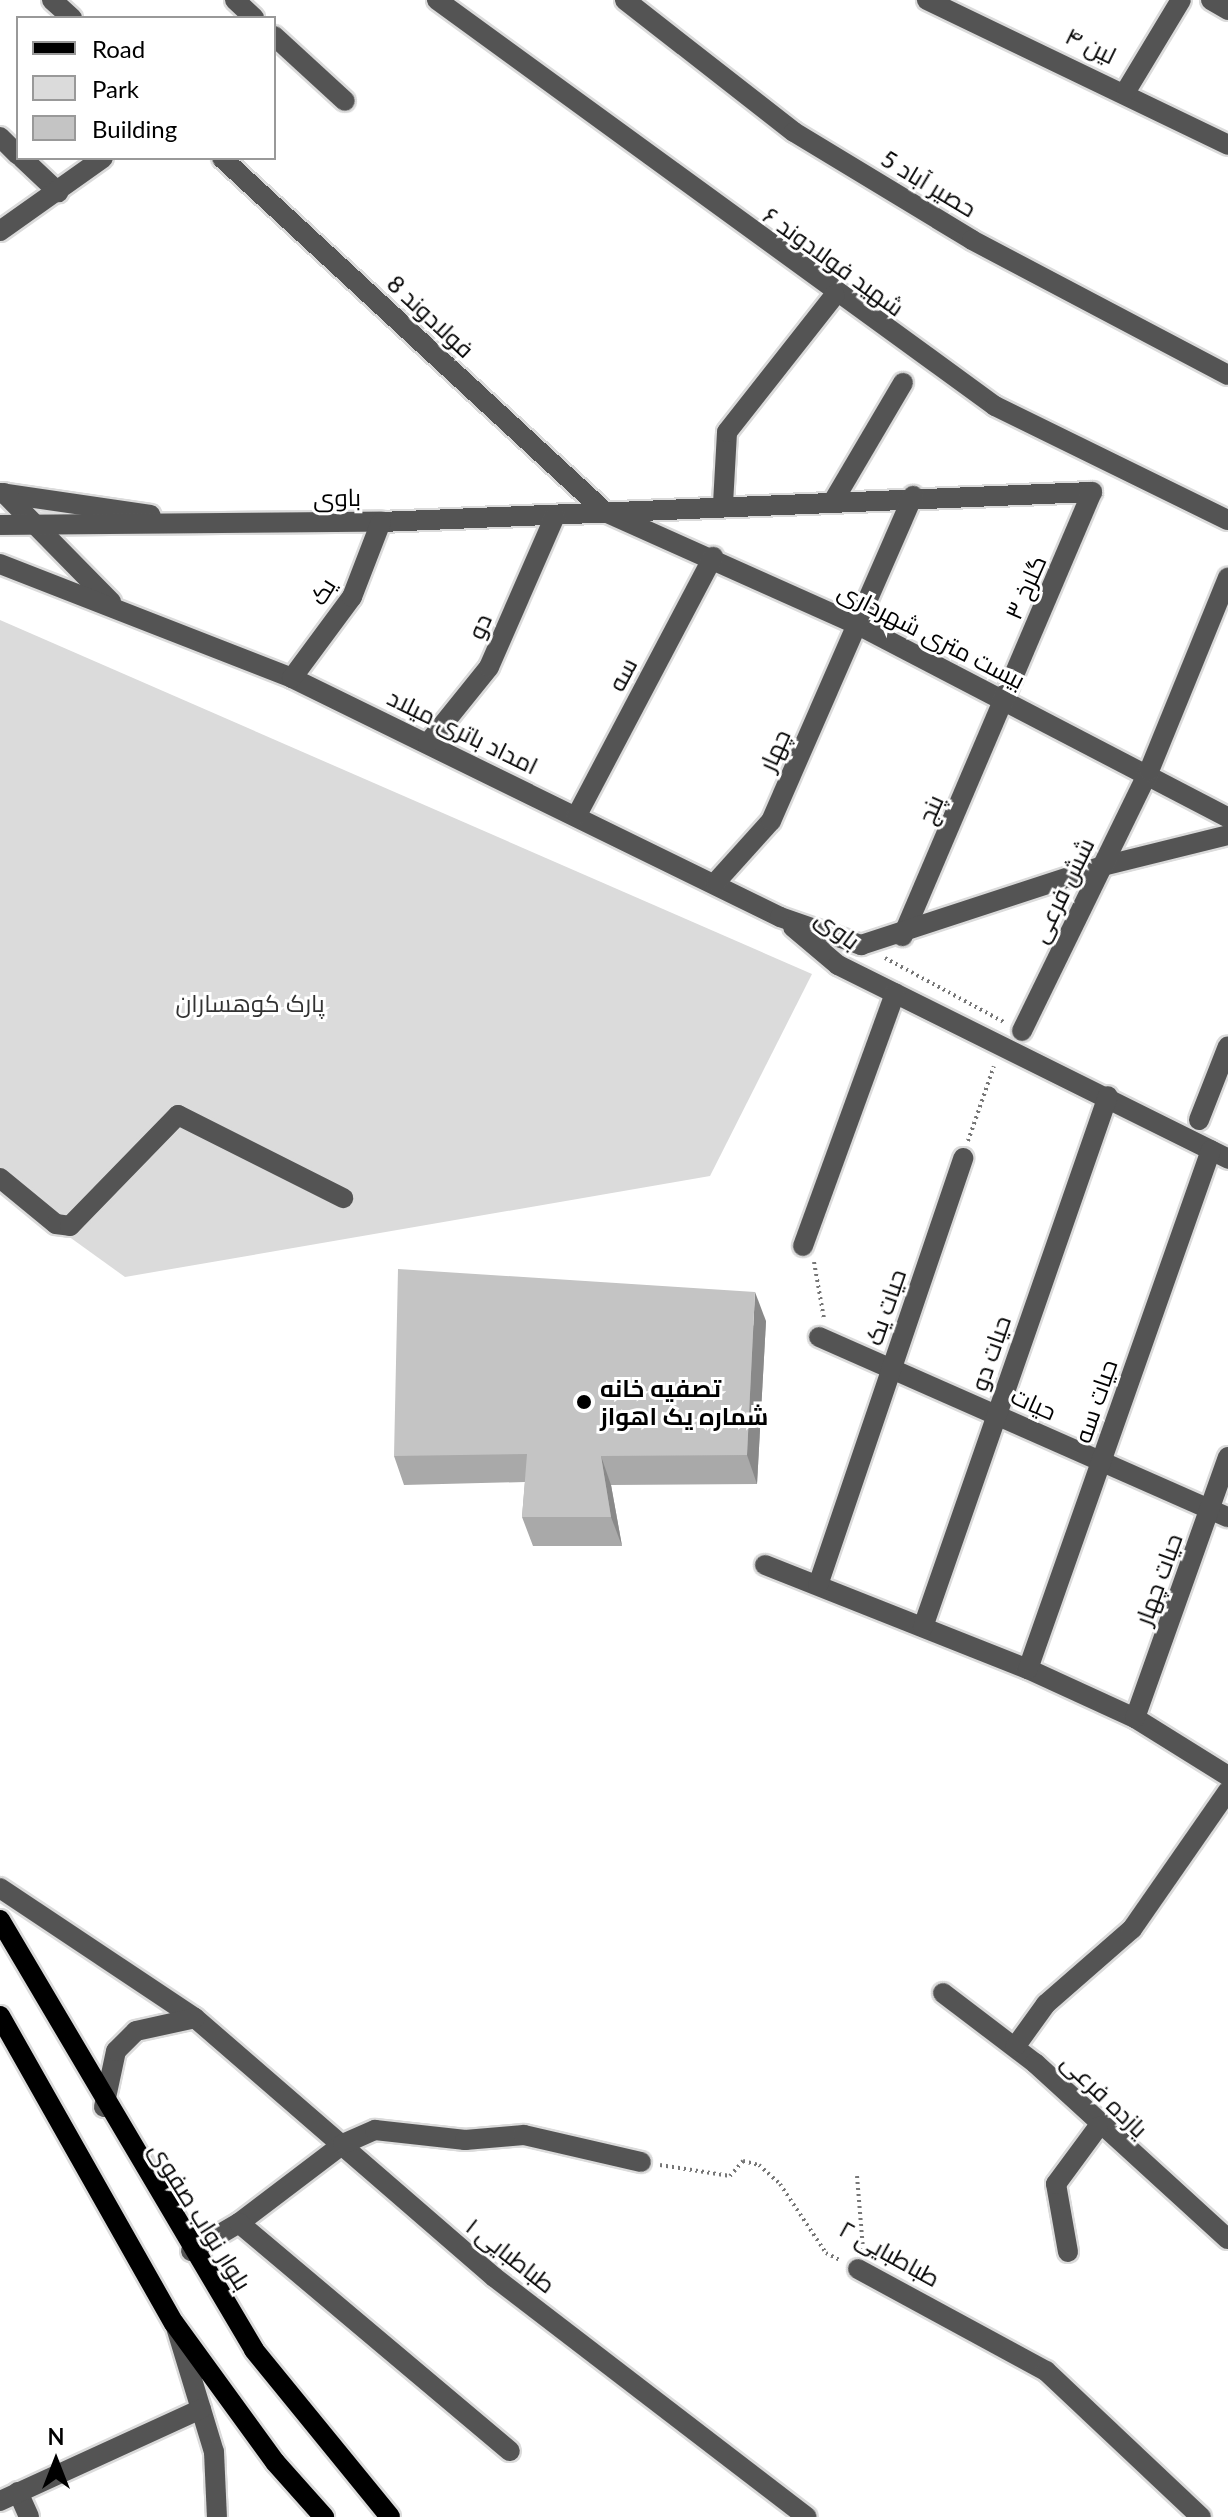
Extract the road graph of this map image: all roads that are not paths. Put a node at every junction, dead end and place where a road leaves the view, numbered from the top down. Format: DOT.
graph roads {
  1 [pos="52,0"];
  2 [pos="235,0"];
  3 [pos="625,0"];
  4 [pos="927,0"];
  5 [pos="1181,0"];
  6 [pos="1211,0"];
  7 [pos="448,3"];
  8 [pos="1228,10"];
  9 [pos="70,16"];
  10 [pos="254,16"];
  11 [pos="276,38"];
  12 [pos="1126,91"];
  13 [pos="345,101"];
  14 [pos="0,137"];
  15 [pos="1228,145"];
  16 [pos="16,152"];
  17 [pos="24,160"];
  18 [pos="100,160"];
  19 [pos="224,160"];
  20 [pos="58,192"];
  21 [pos="0,231"];
  22 [pos="835,295"];
  23 [pos="1228,375"];
  24 [pos="903,383"];
  25 [pos="1092,492"];
  26 [pos="2,493"];
  27 [pos="913,496"];
  28 [pos="834,500"];
  29 [pos="723,504"];
  30 [pos="605,512"];
  31 [pos="555,516"];
  32 [pos="1228,520"];
  33 [pos="381,522"];
  34 [pos="30,523"];
  35 [pos="0,525"];
  36 [pos="205,525"];
  37 [pos="713,557"];
  38 [pos="0,564"];
  39 [pos="1228,577"];
  40 [pos="116,607"];
  41 [pos="858,625"];
  42 [pos="292,678"];
  43 [pos="1003,701"];
  44 [pos="428,743"];
  45 [pos="1149,771"];
  46 [pos="577,815"];
  47 [pos="1228,818"];
  48 [pos="1228,835"];
  49 [pos="1103,866"];
  50 [pos="716,882"];
  51 [pos="780,917"];
  52 [pos="903,936"];
  53 [pos="895,993"];
  54 [pos="1022,1031"];
  55 [pos="1228,1046"];
  56 [pos="1108,1096"];
  57 [pos="1199,1120"];
  58 [pos="1220,1155"];
  59 [pos="963,1158"];
  60 [pos="0,1178"];
  61 [pos="343,1198"];
  62 [pos="803,1246"];
  63 [pos="819,1337"];
  64 [pos="891,1369"];
  65 [pos="995,1415"];
  66 [pos="1228,1457"];
  67 [pos="1101,1461"];
  68 [pos="1219,1513"];
  69 [pos="765,1565"];
  70 [pos="818,1585"];
  71 [pos="923,1627"];
  72 [pos="1028,1669"];
  73 [pos="1135,1718"];
  74 [pos="1228,1776"];
  75 [pos="1228,1791"];
  76 [pos="0,1888"];
  77 [pos="0,1920"];
  78 [pos="943,1993"];
  79 [pos="0,2016"];
  80 [pos="195,2018"];
  81 [pos="1015,2047"];
  82 [pos="104,2107"];
  83 [pos="1098,2127"];
  84 [pos="343,2144"];
  85 [pos="641,2162"];
  86 [pos="239,2223"];
  87 [pos="1228,2239"];
  88 [pos="191,2251"];
  89 [pos="1068,2252"];
  90 [pos="858,2269"];
  91 [pos="174,2323"];
  92 [pos="201,2409"];
  93 [pos="510,2451"];
  94 [pos="9,2497"];
  95 [pos="29,2517"];
  96 [pos="217,2517"];
  97 [pos="324,2517"];
  98 [pos="390,2517"];
  99 [pos="807,2517"];
  100 [pos="1201,2517"];
  1 -- 9 [label="street"];
  2 -- 10 [label="street"];
  3 -- 23 [label="street, حصیر آباد 5"];
  4 -- 12 [label="street, لین ۴"];
  5 -- 12 [label="street"];
  6 -- 8 [label="street"];
  7 -- 22 [label="street, شهید فولادوند ۶"];
  11 -- 13 [label="street"];
  12 -- 15 [label="street, لین ۴"];
  14 -- 16 [label="street"];
  17 -- 20 [label="street"];
  18 -- 20 [label="street"];
  19 -- 30 [label="street, فولادوند 8"];
  20 -- 21 [label="street"];
  22 -- 29 [label="street"];
  22 -- 32 [label="street, شهید فولادوند ۶"];
  24 -- 28 [label="street"];
  25 -- 27 [label="street, باوی"];
  25 -- 43 [label="street, گلرخ ۳"];
  26 -- 34 [label="street, امداد باتری میلاد"];
  26 -- 36 [label="street, باوی"];
  27 -- 28 [label="street, باوی"];
  27 -- 41 [label="street, چهار"];
  28 -- 29 [label="street, باوی"];
  29 -- 30 [label="street, باوی"];
  30 -- 31 [label="street, باوی"];
  30 -- 37 [label="street, بیست متری شهرداری"];
  31 -- 33 [label="street, باوی"];
  31 -- 44 [label="street, دو"];
  33 -- 36 [label="street, باوی"];
  33 -- 42 [label="street, یک"];
  34 -- 35 [label="street, باوی"];
  34 -- 36 [label="street, باوی"];
  34 -- 40 [label="street, امداد باتری میلاد"];
  37 -- 41 [label="street, بیست متری شهرداری"];
  37 -- 46 [label="street, سه"];
  38 -- 40 [label="street, امداد باتری میلاد"];
  39 -- 45 [label="street, شش فرعی"];
  40 -- 42 [label="street, امداد باتری میلاد"];
  41 -- 43 [label="street, بیست متری شهرداری"];
  41 -- 50 [label="street, چهار"];
  42 -- 44 [label="street, امداد باتری میلاد"];
  43 -- 45 [label="street, بیست متری شهرداری"];
  43 -- 52 [label="street, پنج"];
  44 -- 46 [label="street, امداد باتری میلاد"];
  45 -- 47 [label="street, بیست متری شهرداری"];
  45 -- 49 [label="street, شش فرعی"];
  46 -- 50 [label="street, امداد باتری میلاد"];
  48 -- 49 [label="street"];
  49 -- 52 [label="street"];
  49 -- 54 [label="street, شش فرعی"];
  50 -- 51 [label="street, امداد باتری میلاد"];
  51 -- 52 [label="street, باوی"];
  51 -- 53 [label="street, باوی"];
  53 -- 56 [label="street, باوی"];
  53 -- 62 [label="street"];
  55 -- 57 [label="street"];
  56 -- 58 [label="street, باوی"];
  56 -- 65 [label="street, حیات دو"];
  58 -- 67 [label="street, حیات سه"];
  59 -- 64 [label="street, حیات یک"];
  60 -- 61 [label="street"];
  63 -- 64 [label="street, حیات"];
  64 -- 65 [label="street, حیات"];
  64 -- 70 [label="street, حیات یک"];
  65 -- 67 [label="street, حیات"];
  65 -- 71 [label="street, حیات دو"];
  66 -- 68 [label="street, حیات چهار"];
  67 -- 68 [label="street, حیات"];
  67 -- 72 [label="street, حیات سه"];
  68 -- 73 [label="street, حیات چهار"];
  69 -- 70 [label="street"];
  70 -- 71 [label="street"];
  71 -- 72 [label="street"];
  72 -- 73 [label="street"];
  73 -- 74 [label="street"];
  75 -- 81 [label="street"];
  76 -- 80 [label="street, طباطبایی ۱"];
  77 -- 82 [label="main road, بلوار نواب صفوی"];
  78 -- 81 [label="street, یازده فرعی"];
  79 -- 91 [label="main road"];
  80 -- 82 [label="street"];
  80 -- 84 [label="street, طباطبایی ۱"];
  81 -- 83 [label="street, یازده فرعی"];
  82 -- 88 [label="main road, بلوار نواب صفوی"];
  83 -- 87 [label="street, یازده فرعی"];
  83 -- 89 [label="street"];
  84 -- 85 [label="street"];
  84 -- 86 [label="street"];
  84 -- 99 [label="street, طباطبایی ۱"];
  86 -- 88 [label="street"];
  86 -- 93 [label="street"];
  88 -- 98 [label="main road, بلوار نواب صفوی"];
  90 -- 100 [label="street, طباطبایی ۲"];
  91 -- 92 [label="street"];
  91 -- 97 [label="main road"];
  92 -- 94 [label="street"];
  92 -- 96 [label="street"];
  94 -- 95 [label="street"];
}
